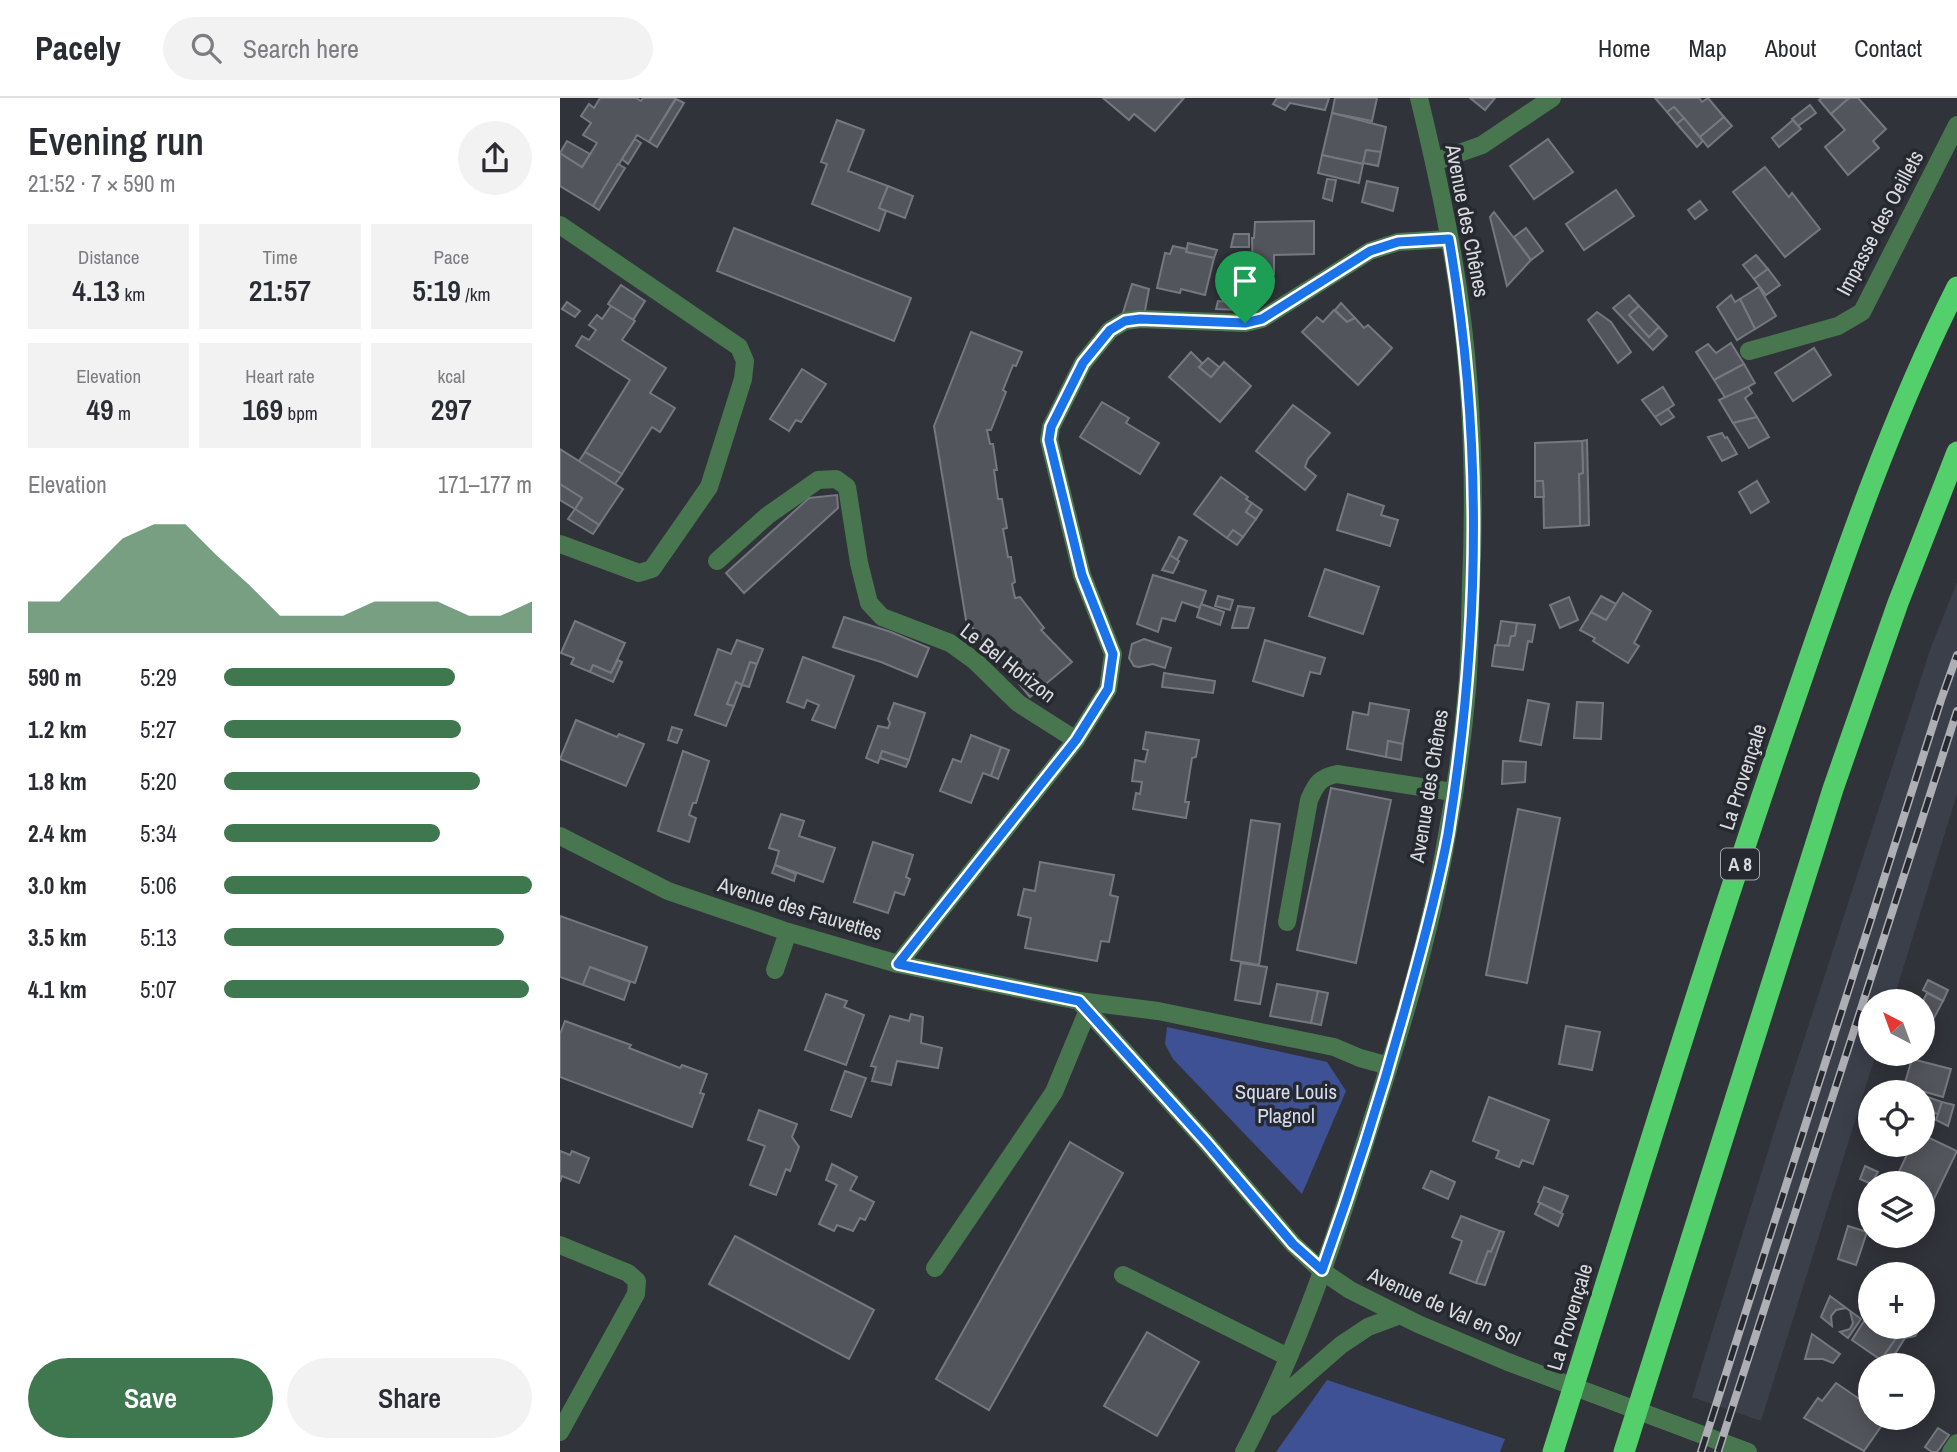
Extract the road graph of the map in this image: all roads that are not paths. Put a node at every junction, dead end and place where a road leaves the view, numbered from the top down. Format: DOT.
graph roads {
  1 [pos="1419,98"];
  2 [pos="1552,98"];
  3 [pos="1957,125"];
  4 [pos="1434,162"];
  5 [pos="560,225"];
  6 [pos="1449,239"];
  7 [pos="1957,287"];
  8 [pos="1749,351"];
  9 [pos="1957,452"];
  10 [pos="560,544"];
  11 [pos="717,561"];
  12 [pos="1076,740"];
  13 [pos="1453,792"];
  14 [pos="560,836"];
  15 [pos="1287,922"];
  16 [pos="788,932"];
  17 [pos="898,964"];
  18 [pos="775,970"];
  19 [pos="1084,1006"];
  20 [pos="1390,1066"];
  21 [pos="560,1245"];
  22 [pos="935,1268"];
  23 [pos="1322,1270"];
  24 [pos="1123,1275"];
  25 [pos="1400,1315"];
  26 [pos="1288,1357"];
  27 [pos="1265,1412"];
  28 [pos="560,1432"];
  29 [pos="1957,1443"];
  30 [pos="1244,1452"];
  31 [pos="1553,1452"];
  32 [pos="1624,1452"];
  33 [pos="1748,1452"];
  34 [pos="1951,1452"];
  1 -- 4 [label="street, Avenue des Chênes"];
  2 -- 4 [label="street"];
  3 -- 8 [label="street, Impasse des Oeillets"];
  4 -- 6 [label="street, Avenue des Chênes"];
  5 -- 10 [label="street"];
  6 -- 12 [label="street"];
  6 -- 13 [label="street, Avenue des Chênes"];
  7 -- 31 [label="highway, La Provençale / A 8"];
  9 -- 32 [label="highway"];
  11 -- 12 [label="street, Le Bel Horizon"];
  12 -- 17 [label="street"];
  13 -- 15 [label="street"];
  13 -- 20 [label="street, Avenue des Chênes"];
  14 -- 16 [label="street, Avenue des Fauvettes"];
  16 -- 17 [label="street, Avenue des Fauvettes"];
  16 -- 18 [label="street"];
  17 -- 19 [label="street, Avenue des Fauvettes"];
  19 -- 20 [label="street, Avenue des Fauvettes"];
  19 -- 22 [label="street"];
  19 -- 23 [label="street"];
  20 -- 23 [label="street, Avenue des Chênes"];
  21 -- 28 [label="street"];
  23 -- 25 [label="street, Avenue de Val en Sol"];
  23 -- 26 [label="street, Avenue des Chênes"];
  24 -- 26 [label="street"];
  25 -- 27 [label="street"];
  25 -- 33 [label="street, Avenue de Val en Sol"];
  26 -- 27 [label="street, Avenue des Chênes"];
  27 -- 30 [label="street, Avenue des Chênes"];
  29 -- 34 [label="street"];
}
